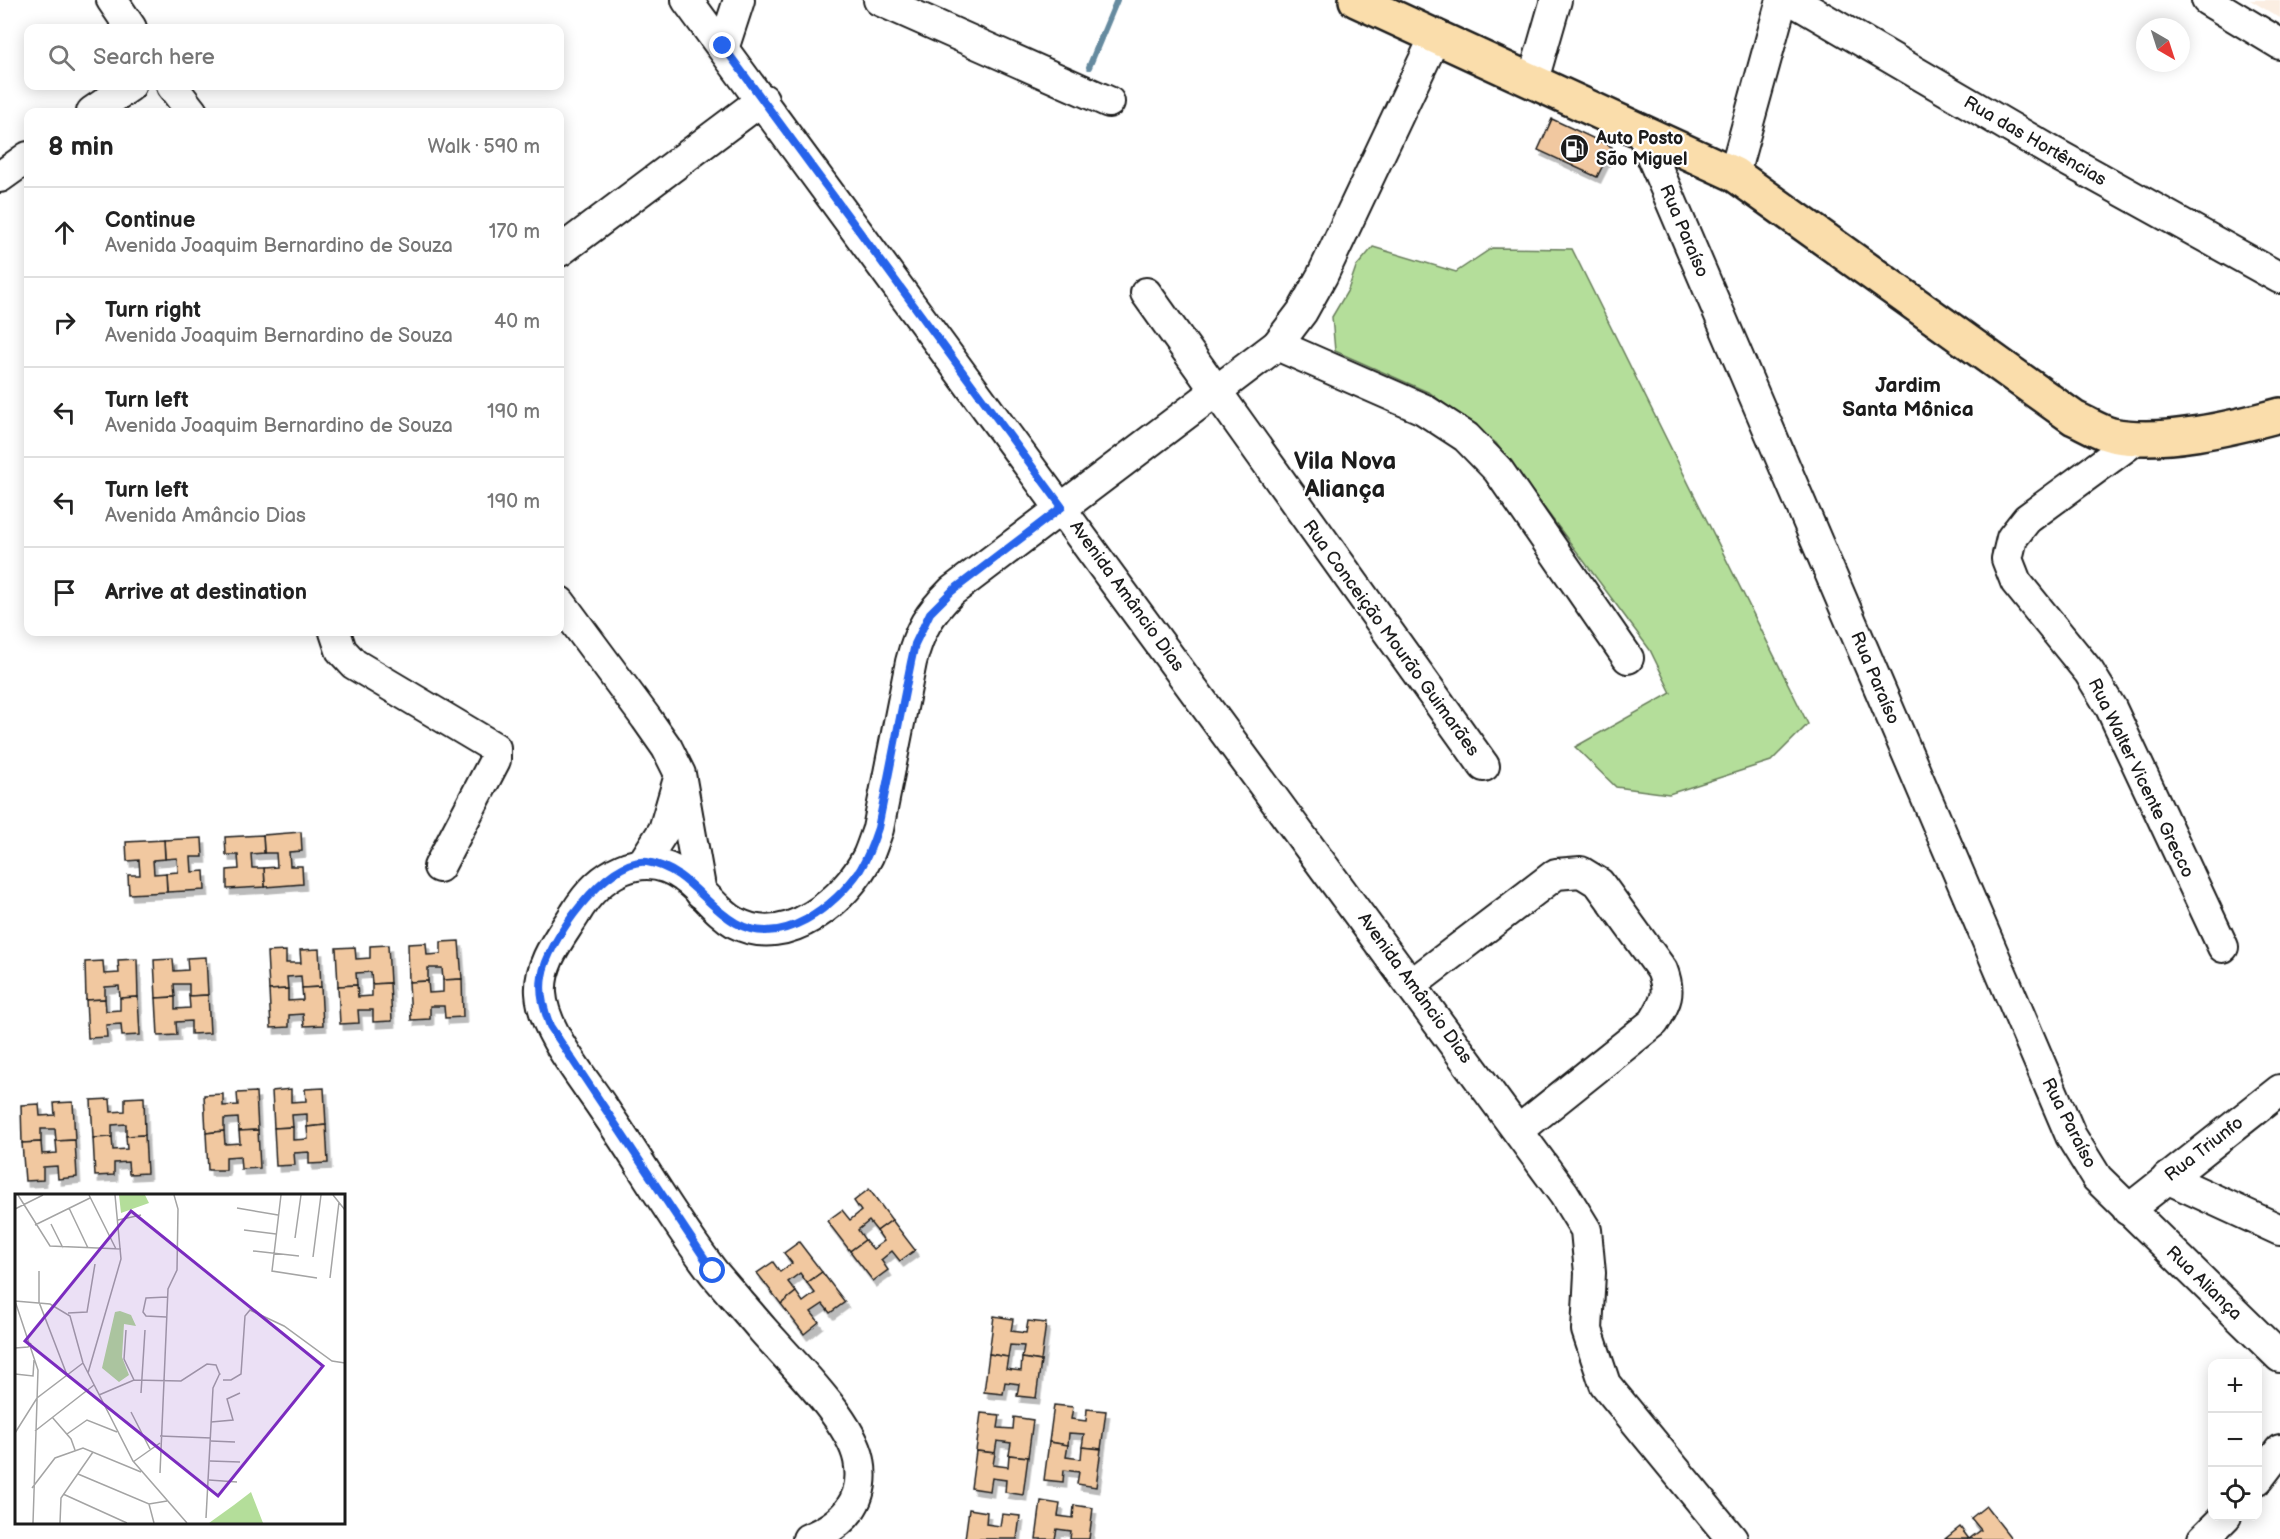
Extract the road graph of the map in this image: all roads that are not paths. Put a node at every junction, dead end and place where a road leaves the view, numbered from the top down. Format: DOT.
graph roads {
  1 [pos="112,0"];
  2 [pos="687,0"];
  3 [pos="739,0"];
  4 [pos="879,0"];
  5 [pos="1356,0"];
  6 [pos="1556,0"];
  7 [pos="1782,0"];
  8 [pos="1792,0"];
  9 [pos="2219,4"];
  10 [pos="129,24"];
  11 [pos="1436,35"];
  12 [pos="2280,44"];
  13 [pos="723,46"];
  14 [pos="1533,80"];
  15 [pos="124,90"];
  16 [pos="175,90"];
  17 [pos="763,99"];
  18 [pos="1109,102"];
  19 [pos="98,108"];
  20 [pos="189,108"];
  21 [pos="1642,133"];
  22 [pos="24,160"];
  23 [pos="1734,174"];
  24 [pos="0,177"];
  25 [pos="564,248"];
  26 [pos="2280,278"];
  27 [pos="1146,293"];
  28 [pos="1277,345"];
  29 [pos="1215,393"];
  30 [pos="2280,415"];
  31 [pos="2136,439"];
  32 [pos="1062,507"];
  33 [pos="564,607"];
  34 [pos="336,636"];
  35 [pos="1628,658"];
  36 [pos="1484,766"];
  37 [pos="680,774"];
  38 [pos="644,861"];
  39 [pos="439,867"];
  40 [pos="701,892"];
  41 [pos="2223,946"];
  42 [pos="1412,984"];
  43 [pos="2280,1090"];
  44 [pos="1519,1130"];
  45 [pos="2167,1178"];
  46 [pos="2128,1210"];
  47 [pos="2280,1230"];
  48 [pos="2280,1357"];
  49 [pos="2280,1450"];
  50 [pos="2262,1474"];
  51 [pos="2221,1521"];
  52 [pos="808,1539"];
  53 [pos="1732,1539"];
  54 [pos="2203,1539"];
  1 -- 10 [label="street"];
  2 -- 13 [label="street, Avenida Amâncio Dias"];
  3 -- 13 [label="street"];
  4 -- 18 [label="street"];
  5 -- 11 [label="main road"];
  6 -- 14 [label="street"];
  7 -- 23 [label="street"];
  8 -- 26 [label="street, Rua das Hortências"];
  9 -- 12 [label="street"];
  11 -- 14 [label="main road"];
  11 -- 28 [label="street"];
  13 -- 17 [label="street, Avenida Amâncio Dias"];
  14 -- 21 [label="main road"];
  15 -- 19 [label="street"];
  16 -- 20 [label="street"];
  17 -- 25 [label="street"];
  17 -- 32 [label="street, Avenida Amâncio Dias"];
  21 -- 23 [label="main road"];
  21 -- 46 [label="street, Rua Paraíso"];
  22 -- 24 [label="street"];
  23 -- 31 [label="main road"];
  27 -- 29 [label="street, Rua Conceição Mourão Guimarães"];
  28 -- 29 [label="street"];
  28 -- 35 [label="street"];
  29 -- 32 [label="street"];
  29 -- 36 [label="street, Rua Conceição Mourão Guimarães"];
  30 -- 31 [label="main road"];
  31 -- 41 [label="street, Rua Walter Vicente Grecco"];
  32 -- 40 [label="street"];
  32 -- 42 [label="street, Avenida Amâncio Dias"];
  33 -- 37 [label="street"];
  34 -- 39 [label="street"];
  37 -- 38 [label="street"];
  37 -- 40 [label="street"];
  38 -- 40 [label="street"];
  38 -- 52 [label="street"];
  42 -- 44 [label="street, Avenida Amâncio Dias"];
  42 -- 44 [label="street"];
  43 -- 45 [label="street, Rua Triunfo"];
  44 -- 53 [label="street, Avenida Amâncio Dias"];
  45 -- 46 [label="street, Rua Triunfo"];
  45 -- 47 [label="street"];
  46 -- 48 [label="street, Rua Aliança"];
  49 -- 50 [label="street"];
  51 -- 54 [label="street"];
}
